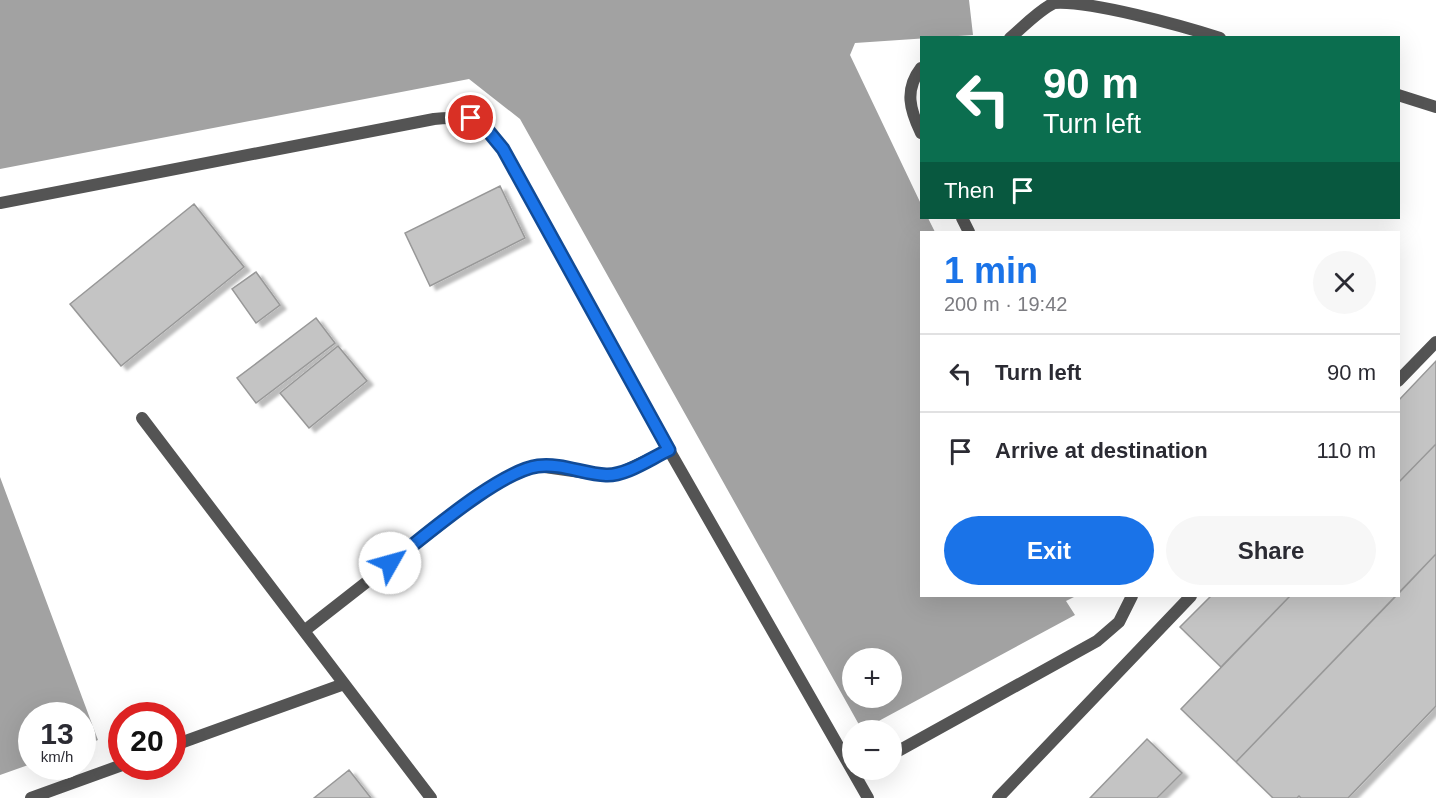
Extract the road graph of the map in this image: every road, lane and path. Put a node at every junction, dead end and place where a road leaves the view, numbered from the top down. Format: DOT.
graph roads {
  1 [pos="1013,36"];
  2 [pos="1214,36"];
  3 [pos="920,69"];
  4 [pos="1400,96"];
  5 [pos="1436,107"];
  6 [pos="920,131"];
  7 [pos="0,203"];
  8 [pos="1436,342"];
  9 [pos="1400,379"];
  10 [pos="142,418"];
  11 [pos="669,450"];
  12 [pos="1132,597"];
  13 [pos="1190,597"];
  14 [pos="304,631"];
  15 [pos="344,684"];
  16 [pos="186,741"];
  17 [pos="842,743"];
  18 [pos="902,749"];
  19 [pos="108,770"];
  20 [pos="862,780"];
  21 [pos="31,798"];
  22 [pos="431,798"];
  23 [pos="868,798"];
  24 [pos="998,798"];
  1 -- 2 [label="lane"];
  3 -- 6 [label="lane"];
  4 -- 5 [label="lane"];
  7 -- 11 [label="lane"];
  8 -- 9 [label="lane"];
  10 -- 14 [label="lane"];
  11 -- 14 [label="lane"];
  11 -- 17 [label="lane"];
  12 -- 18 [label="lane"];
  13 -- 24 [label="lane"];
  14 -- 15 [label="lane"];
  15 -- 16 [label="lane"];
  15 -- 22 [label="lane"];
  19 -- 21 [label="lane"];
  20 -- 23 [label="lane"];
}
